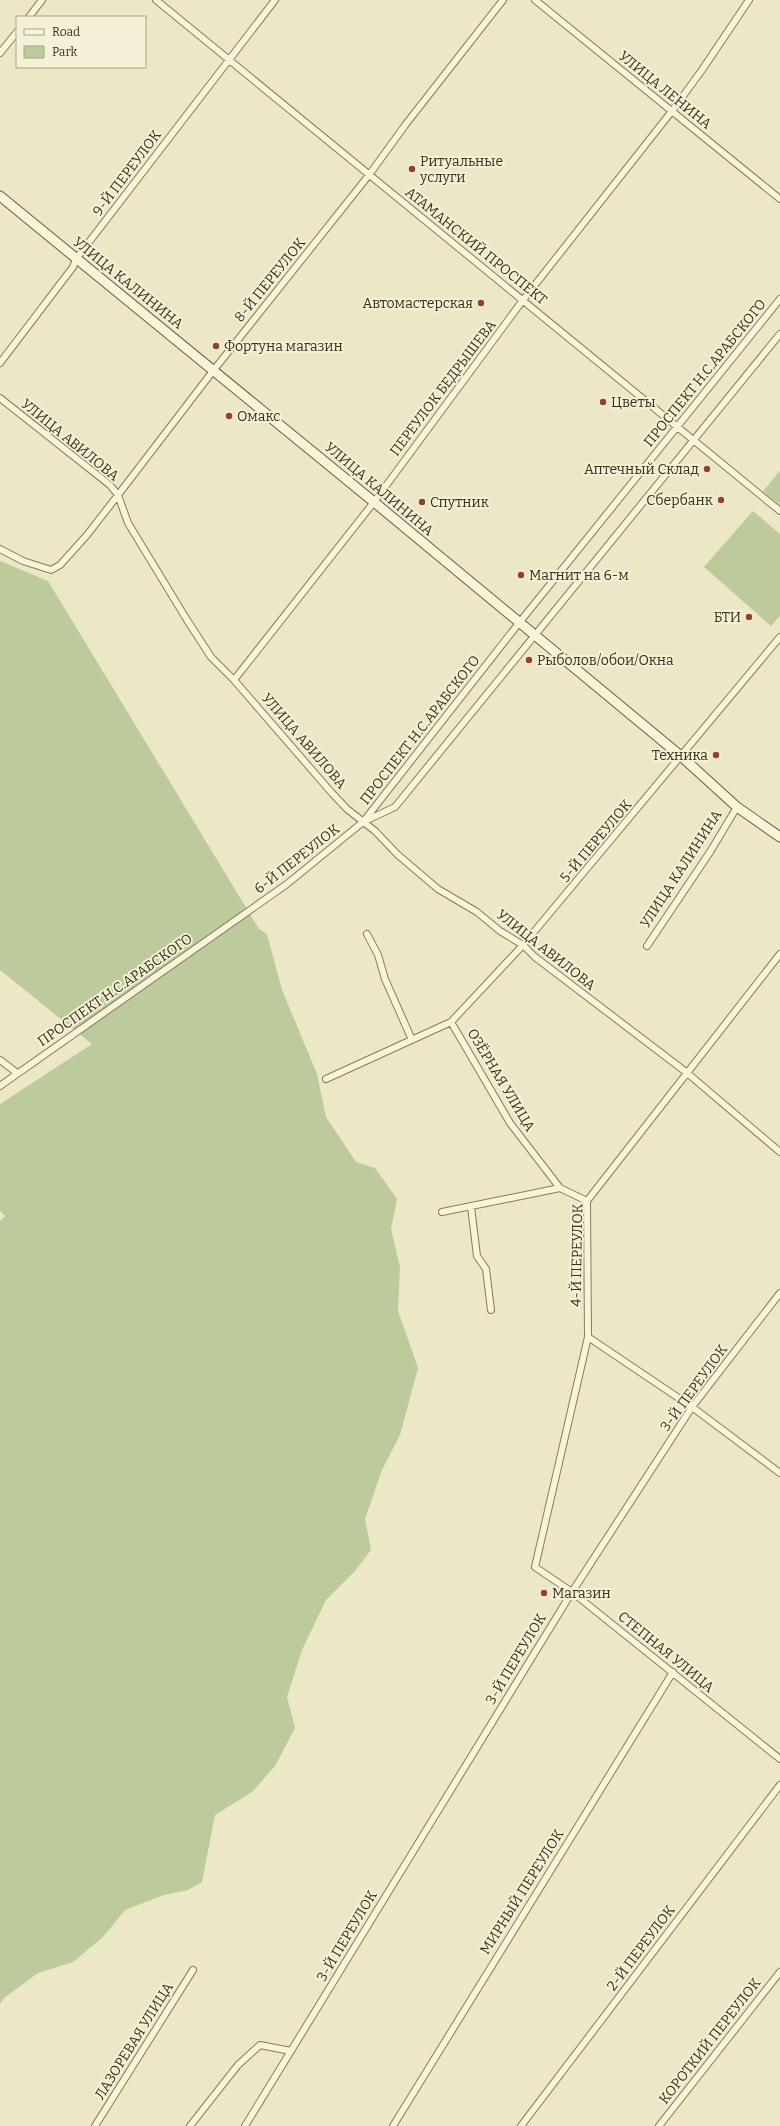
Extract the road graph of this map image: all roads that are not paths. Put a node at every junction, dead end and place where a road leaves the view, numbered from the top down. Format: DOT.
graph roads {
  1 [pos="42,0"];
  2 [pos="156,0"];
  3 [pos="275,0"];
  4 [pos="503,0"];
  5 [pos="534,0"];
  6 [pos="749,0"];
  7 [pos="30,16"];
  8 [pos="16,33"];
  9 [pos="0,53"];
  10 [pos="229,60"];
  11 [pos="672,111"];
  12 [pos="369,175"];
  13 [pos="0,196"];
  14 [pos="780,199"];
  15 [pos="76,259"];
  16 [pos="780,299"];
  17 [pos="523,300"];
  18 [pos="780,334"];
  19 [pos="0,363"];
  20 [pos="213,370"];
  21 [pos="0,398"];
  22 [pos="678,427"];
  23 [pos="694,440"];
  24 [pos="118,495"];
  25 [pos="374,502"];
  26 [pos="780,511"];
  27 [pos="0,549"];
  28 [pos="519,623"];
  29 [pos="534,636"];
  30 [pos="780,637"];
  31 [pos="234,680"];
  32 [pos="682,757"];
  33 [pos="738,807"];
  34 [pos="363,822"];
  35 [pos="780,838"];
  36 [pos="245,914"];
  37 [pos="367,934"];
  38 [pos="524,945"];
  39 [pos="647,946"];
  40 [pos="780,954"];
  41 [pos="451,1022"];
  42 [pos="412,1040"];
  43 [pos="0,1060"];
  44 [pos="686,1072"];
  45 [pos="17,1073"];
  46 [pos="326,1079"];
  47 [pos="0,1086"];
  48 [pos="780,1152"];
  49 [pos="560,1188"];
  50 [pos="587,1201"];
  51 [pos="471,1207"];
  52 [pos="442,1212"];
  53 [pos="780,1293"];
  54 [pos="491,1310"];
  55 [pos="588,1337"];
  56 [pos="692,1408"];
  57 [pos="780,1473"];
  58 [pos="535,1567"];
  59 [pos="572,1592"];
  60 [pos="674,1672"];
  61 [pos="780,1759"];
  62 [pos="780,1785"];
  63 [pos="193,1970"];
  64 [pos="780,1972"];
  65 [pos="291,2051"];
  66 [pos="95,2126"];
  67 [pos="190,2126"];
  68 [pos="245,2126"];
  69 [pos="393,2126"];
  70 [pos="521,2126"];
  71 [pos="659,2126"];
  1 -- 7 [label="street"];
  2 -- 10 [label="street, АТАМАНСКИЙ ПРОСПЕКТ"];
  3 -- 10 [label="street, 9-Й ПЕРЕУЛОК"];
  4 -- 12 [label="street, 8-Й ПЕРЕУЛОК"];
  5 -- 11 [label="street, УЛИЦА ЛЕНИНА"];
  6 -- 11 [label="street, ПЕРЕУЛОК БЕДРЫШЕВА"];
  8 -- 9 [label="street"];
  10 -- 12 [label="street, АТАМАНСКИЙ ПРОСПЕКТ"];
  10 -- 15 [label="street, 9-Й ПЕРЕУЛОК"];
  11 -- 14 [label="street, УЛИЦА ЛЕНИНА"];
  11 -- 17 [label="street, ПЕРЕУЛОК БЕДРЫШЕВА"];
  12 -- 17 [label="street, АТАМАНСКИЙ ПРОСПЕКТ"];
  12 -- 20 [label="street, 8-Й ПЕРЕУЛОК"];
  13 -- 15 [label="main road, УЛИЦА КАЛИНИНА"];
  15 -- 19 [label="street, 9-Й ПЕРЕУЛОК"];
  15 -- 20 [label="main road, УЛИЦА КАЛИНИНА"];
  16 -- 22 [label="street, ПРОСПЕКТ Н.С.АРАБСКОГО"];
  17 -- 22 [label="street, АТАМАНСКИЙ ПРОСПЕКТ"];
  17 -- 25 [label="street, ПЕРЕУЛОК БЕДРЫШЕВА"];
  18 -- 23 [label="street, ПРОСПЕКТ Н.С.АРАБСКОГО"];
  20 -- 24 [label="street, 8-Й ПЕРЕУЛОК"];
  20 -- 25 [label="main road, УЛИЦА КАЛИНИНА"];
  21 -- 24 [label="street, УЛИЦА АВИЛОВА"];
  22 -- 23 [label="street, АТАМАНСКИЙ ПРОСПЕКТ"];
  22 -- 28 [label="street, ПРОСПЕКТ Н.С.АРАБСКОГО"];
  23 -- 26 [label="street, АТАМАНСКИЙ ПРОСПЕКТ"];
  23 -- 29 [label="street, ПРОСПЕКТ Н.С.АРАБСКОГО"];
  24 -- 27 [label="street, 8-Й ПЕРЕУЛОК"];
  24 -- 31 [label="street, УЛИЦА АВИЛОВА"];
  25 -- 28 [label="main road, УЛИЦА КАЛИНИНА"];
  25 -- 31 [label="street, ПЕРЕУЛОК БЕДРЫШЕВА"];
  28 -- 29 [label="main road, УЛИЦА КАЛИНИНА"];
  28 -- 34 [label="street, ПРОСПЕКТ Н.С.АРАБСКОГО"];
  29 -- 32 [label="main road, УЛИЦА КАЛИНИНА"];
  29 -- 34 [label="street, ПРОСПЕКТ Н.С.АРАБСКОГО"];
  30 -- 32 [label="street, 5-Й ПЕРЕУЛОК"];
  31 -- 34 [label="street, УЛИЦА АВИЛОВА"];
  32 -- 33 [label="main road, УЛИЦА КАЛИНИНА"];
  32 -- 38 [label="street, 5-Й ПЕРЕУЛОК"];
  33 -- 35 [label="main road, УЛИЦА КАЛИНИНА"];
  33 -- 39 [label="street, УЛИЦА КАЛИНИНА"];
  34 -- 36 [label="street, 6-Й ПЕРЕУЛОК"];
  34 -- 38 [label="street, УЛИЦА АВИЛОВА"];
  36 -- 45 [label="street, ПРОСПЕКТ Н.С.АРАБСКОГО"];
  37 -- 42 [label="street"];
  38 -- 41 [label="street, 5-Й ПЕРЕУЛОК"];
  38 -- 44 [label="street, УЛИЦА АВИЛОВА"];
  40 -- 44 [label="street, 4-Й ПЕРЕУЛОК"];
  41 -- 42 [label="street, 5-Й ПЕРЕУЛОК"];
  41 -- 49 [label="street, ОЗЁРНАЯ УЛИЦА"];
  42 -- 46 [label="street, 5-Й ПЕРЕУЛОК"];
  43 -- 45 [label="street"];
  44 -- 48 [label="street, УЛИЦА АВИЛОВА"];
  44 -- 50 [label="street, 4-Й ПЕРЕУЛОК"];
  45 -- 47 [label="street, ПРОСПЕКТ Н.С.АРАБСКОГО"];
  49 -- 50 [label="street"];
  49 -- 51 [label="street"];
  50 -- 55 [label="street, 4-Й ПЕРЕУЛОК"];
  51 -- 52 [label="street"];
  51 -- 54 [label="street"];
  53 -- 56 [label="street, 3-Й ПЕРЕУЛОК"];
  55 -- 56 [label="street"];
  55 -- 58 [label="street, 4-Й ПЕРЕУЛОК"];
  56 -- 57 [label="street"];
  56 -- 59 [label="street, 3-Й ПЕРЕУЛОК"];
  58 -- 59 [label="street, СТЕПНАЯ УЛИЦА"];
  59 -- 60 [label="street, СТЕПНАЯ УЛИЦА"];
  59 -- 65 [label="street, 3-Й ПЕРЕУЛОК"];
  60 -- 61 [label="street, СТЕПНАЯ УЛИЦА"];
  60 -- 69 [label="street, МИРНЫЙ ПЕРЕУЛОК"];
  62 -- 70 [label="street, 2-Й ПЕРЕУЛОК"];
  63 -- 66 [label="street, ЛАЗОРЕВАЯ УЛИЦА"];
  64 -- 71 [label="street, КОРОТКИЙ ПЕРЕУЛОК"];
  65 -- 67 [label="street"];
  65 -- 68 [label="street, 3-Й ПЕРЕУЛОК"];
}
